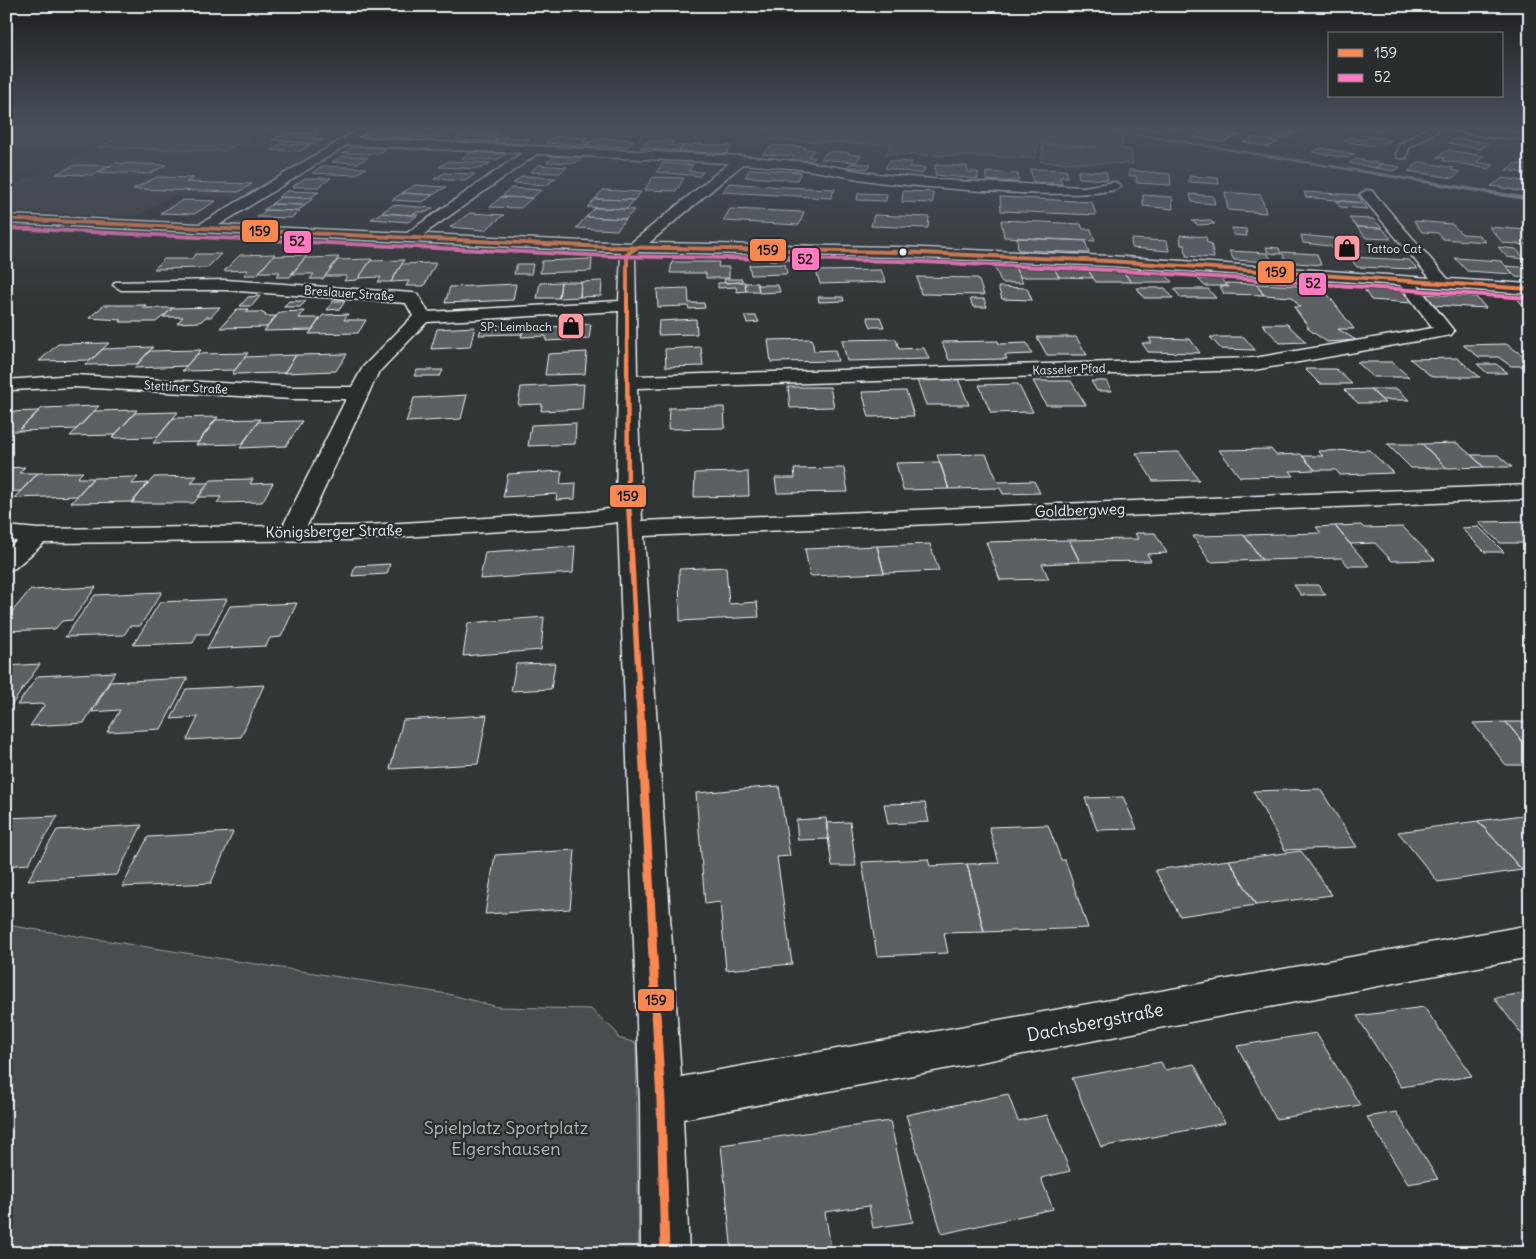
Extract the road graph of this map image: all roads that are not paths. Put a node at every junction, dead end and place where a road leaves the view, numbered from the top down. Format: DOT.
graph roads {
  1 [pos="272,186"];
  2 [pos="483,186"];
  3 [pos="710,186"];
  4 [pos="977,186"];
  5 [pos="1115,186"];
  6 [pos="1367,194"];
  7 [pos="6,219"];
  8 [pos="205,227"];
  9 [pos="412,236"];
  10 [pos="636,248"];
  11 [pos="1406,282"];
  12 [pos="1444,284"];
  13 [pos="121,285"];
  14 [pos="1530,289"];
  15 [pos="626,306"];
  16 [pos="422,316"];
  17 [pos="629,382"];
  18 [pos="12,384"];
  19 [pos="359,393"];
  20 [pos="1530,492"];
  21 [pos="630,521"];
  22 [pos="6,533"];
  23 [pos="292,533"];
  24 [pos="38,536"];
  25 [pos="6,562"];
  26 [pos="1530,941"];
  27 [pos="661,1102"];
  28 [pos="665,1253"];
  1 -- 8 [label="street"];
  2 -- 9 [label="street"];
  3 -- 10 [label="street"];
  4 -- 5 [label="street"];
  6 -- 12 [label="street"];
  7 -- 8 [label="street"];
  8 -- 9 [label="street"];
  9 -- 10 [label="street"];
  10 -- 11 [label="street"];
  10 -- 15 [label="street"];
  11 -- 12 [label="street"];
  11 -- 17 [label="street, Kasseler Pfad"];
  12 -- 14 [label="street"];
  13 -- 16 [label="street, Breslauer Straße"];
  15 -- 16 [label="street"];
  15 -- 17 [label="street"];
  16 -- 19 [label="street"];
  17 -- 21 [label="street"];
  18 -- 19 [label="street, Stettiner Straße"];
  19 -- 23 [label="street"];
  20 -- 21 [label="street, Goldbergweg"];
  21 -- 23 [label="street, Königsberger Straße"];
  21 -- 27 [label="street"];
  22 -- 24 [label="street, Königsberger Straße"];
  23 -- 24 [label="street, Königsberger Straße"];
  24 -- 25 [label="street"];
  26 -- 27 [label="street, Dachsbergstraße"];
  27 -- 28 [label="street"];
}
